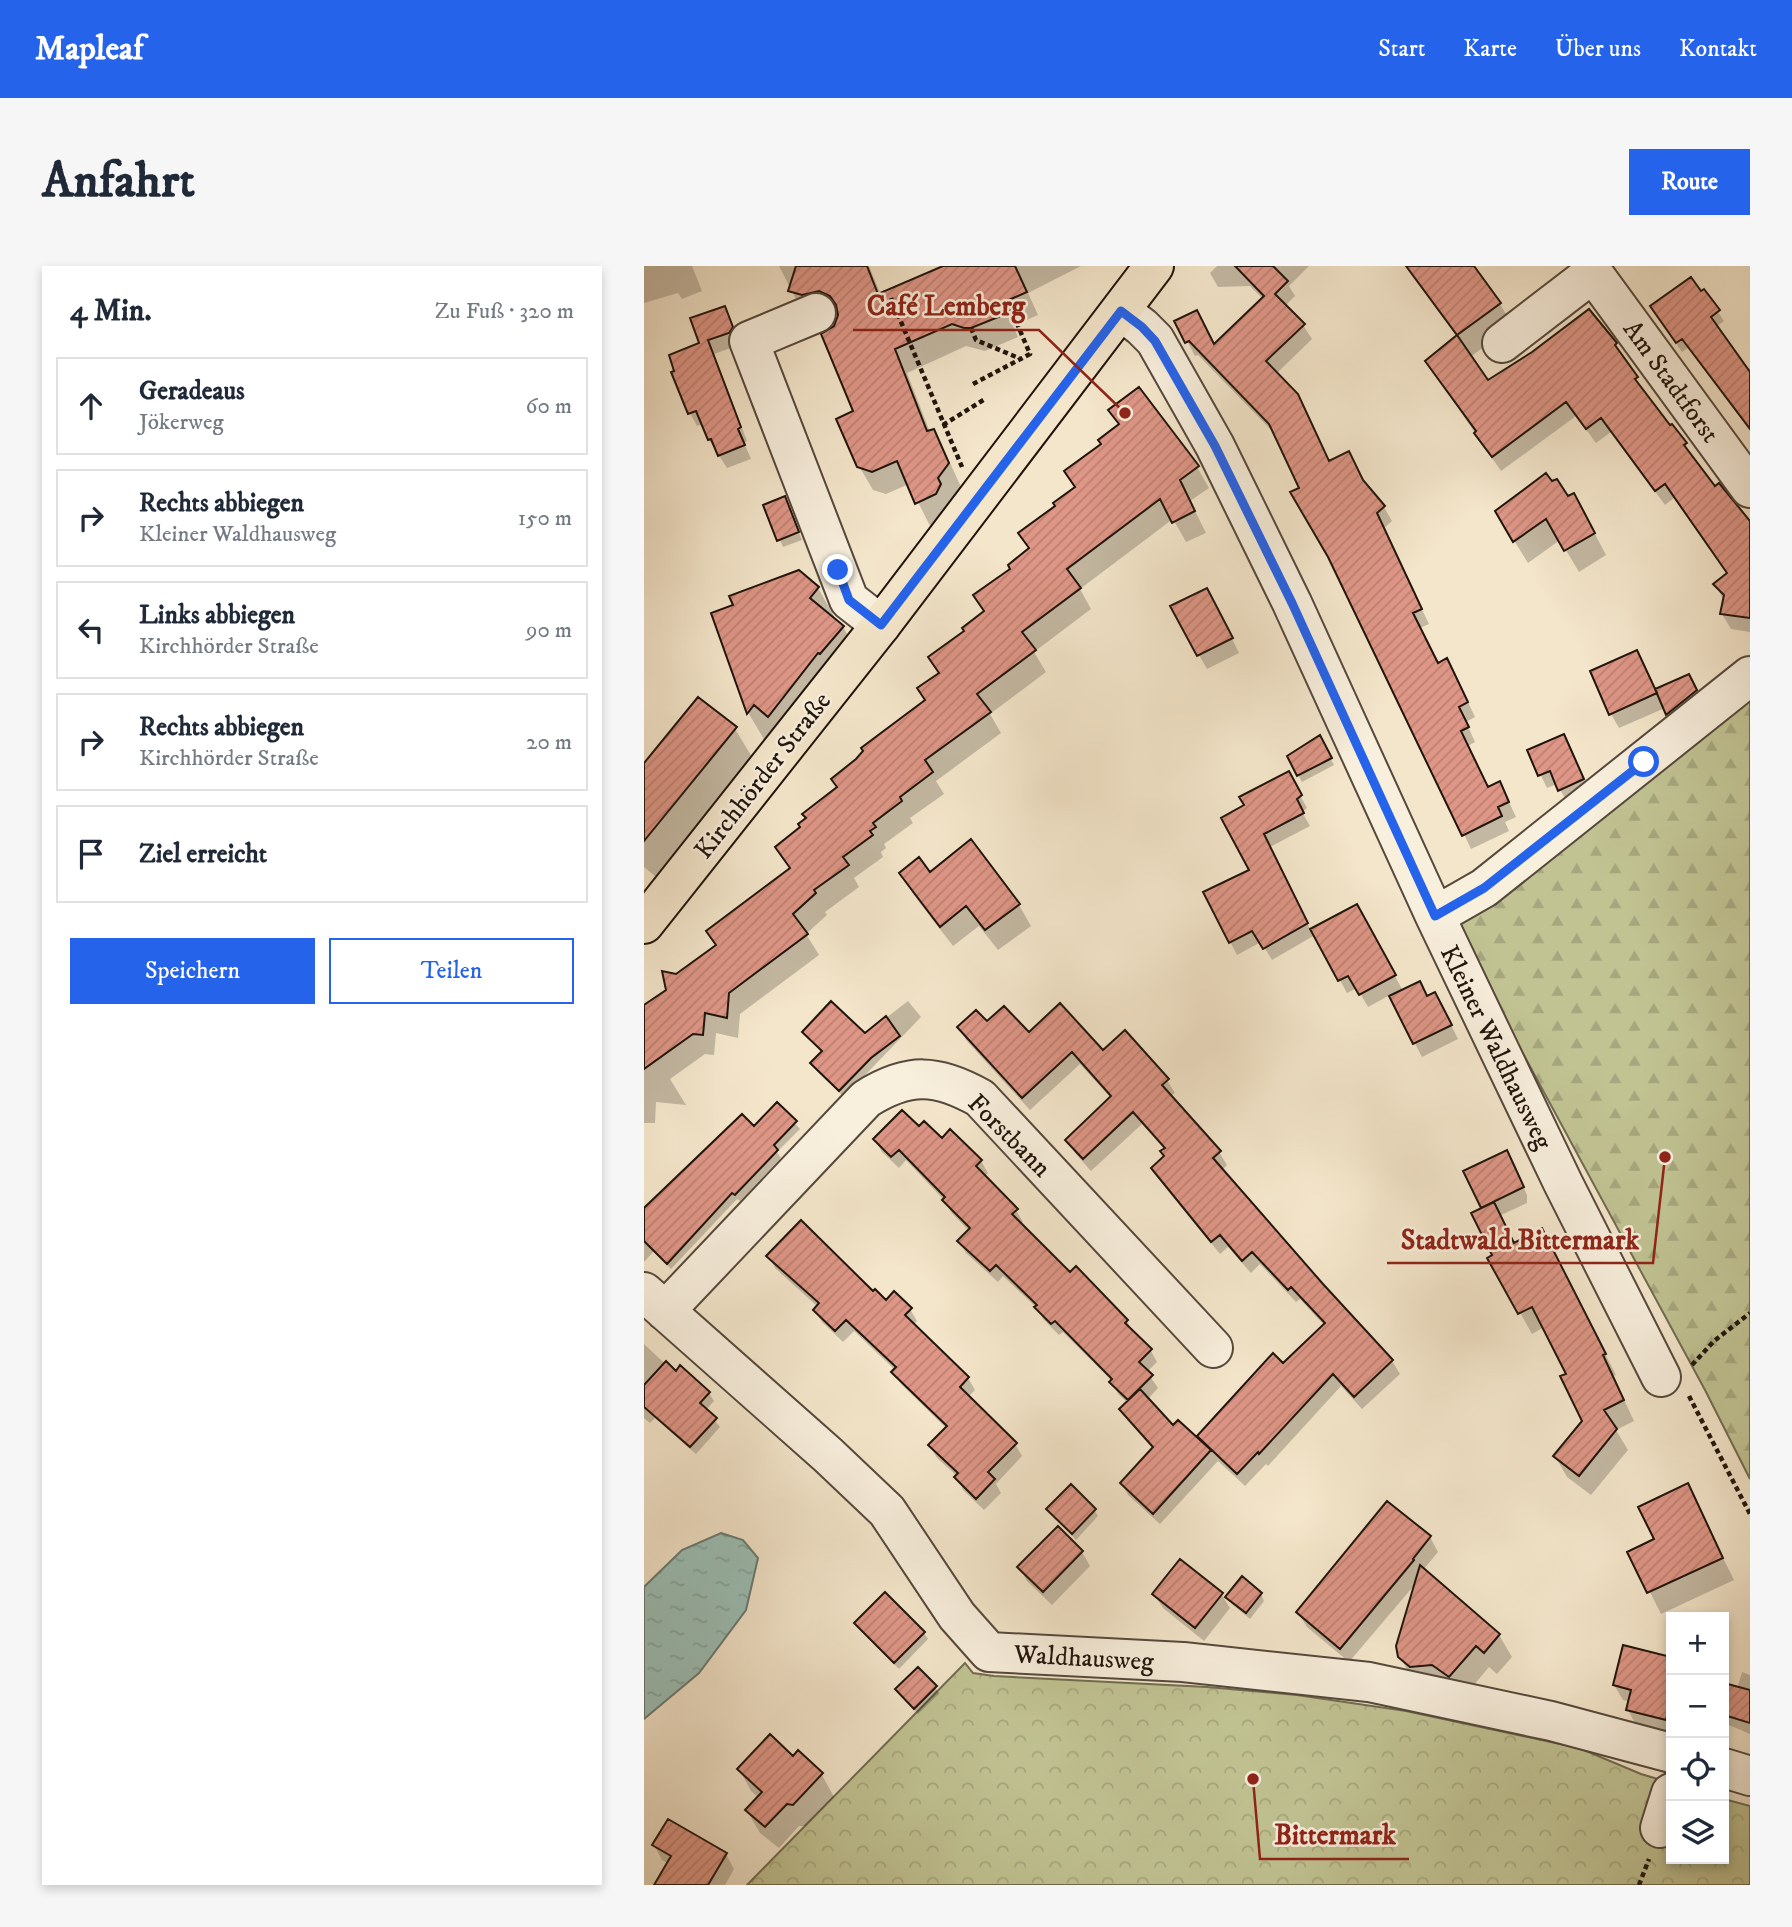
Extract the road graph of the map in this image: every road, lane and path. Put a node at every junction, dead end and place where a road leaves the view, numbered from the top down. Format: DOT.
graph roads {
  1 [pos="1154,266"];
  2 [pos="1598,270"];
  3 [pos="891,299"];
  4 [pos="1007,300"];
  5 [pos="1121,311"];
  6 [pos="816,313"];
  7 [pos="971,328"];
  8 [pos="1502,344"];
  9 [pos="1021,359"];
  10 [pos="973,384"];
  11 [pos="985,399"];
  12 [pos="943,425"];
  13 [pos="965,470"];
  14 [pos="1750,488"];
  15 [pos="881,625"];
  16 [pos="1750,676"];
  17 [pos="1435,916"];
  18 [pos="644,923"];
  19 [pos="654,1302"];
  20 [pos="1750,1313"];
  21 [pos="1213,1348"];
  22 [pos="1670,1378"];
  23 [pos="1750,1514"];
  24 [pos="1666,1752"];
  25 [pos="1729,1770"];
  26 [pos="1750,1776"];
  27 [pos="1668,1801"];
  28 [pos="1660,1828"];
  1 -- 5 [label="main road, Kirchhörder Straße"];
  2 -- 8 [label="street, Am Stadtforst"];
  2 -- 14 [label="street, Am Stadtforst"];
  3 -- 12 [label="path"];
  4 -- 9 [label="path"];
  5 -- 15 [label="main road, Kirchhörder Straße"];
  5 -- 17 [label="street, Kleiner Waldhausweg"];
  6 -- 15 [label="street"];
  7 -- 9 [label="path"];
  9 -- 10 [label="path"];
  11 -- 12 [label="path"];
  12 -- 13 [label="path"];
  15 -- 18 [label="main road, Kirchhörder Straße"];
  16 -- 17 [label="street"];
  17 -- 22 [label="street, Kleiner Waldhausweg"];
  19 -- 21 [label="street, Forstbann"];
  19 -- 24 [label="street, Waldhausweg"];
  20 -- 22 [label="path"];
  22 -- 23 [label="path"];
  25 -- 26 [label="street"];
  27 -- 28 [label="street"];
}
